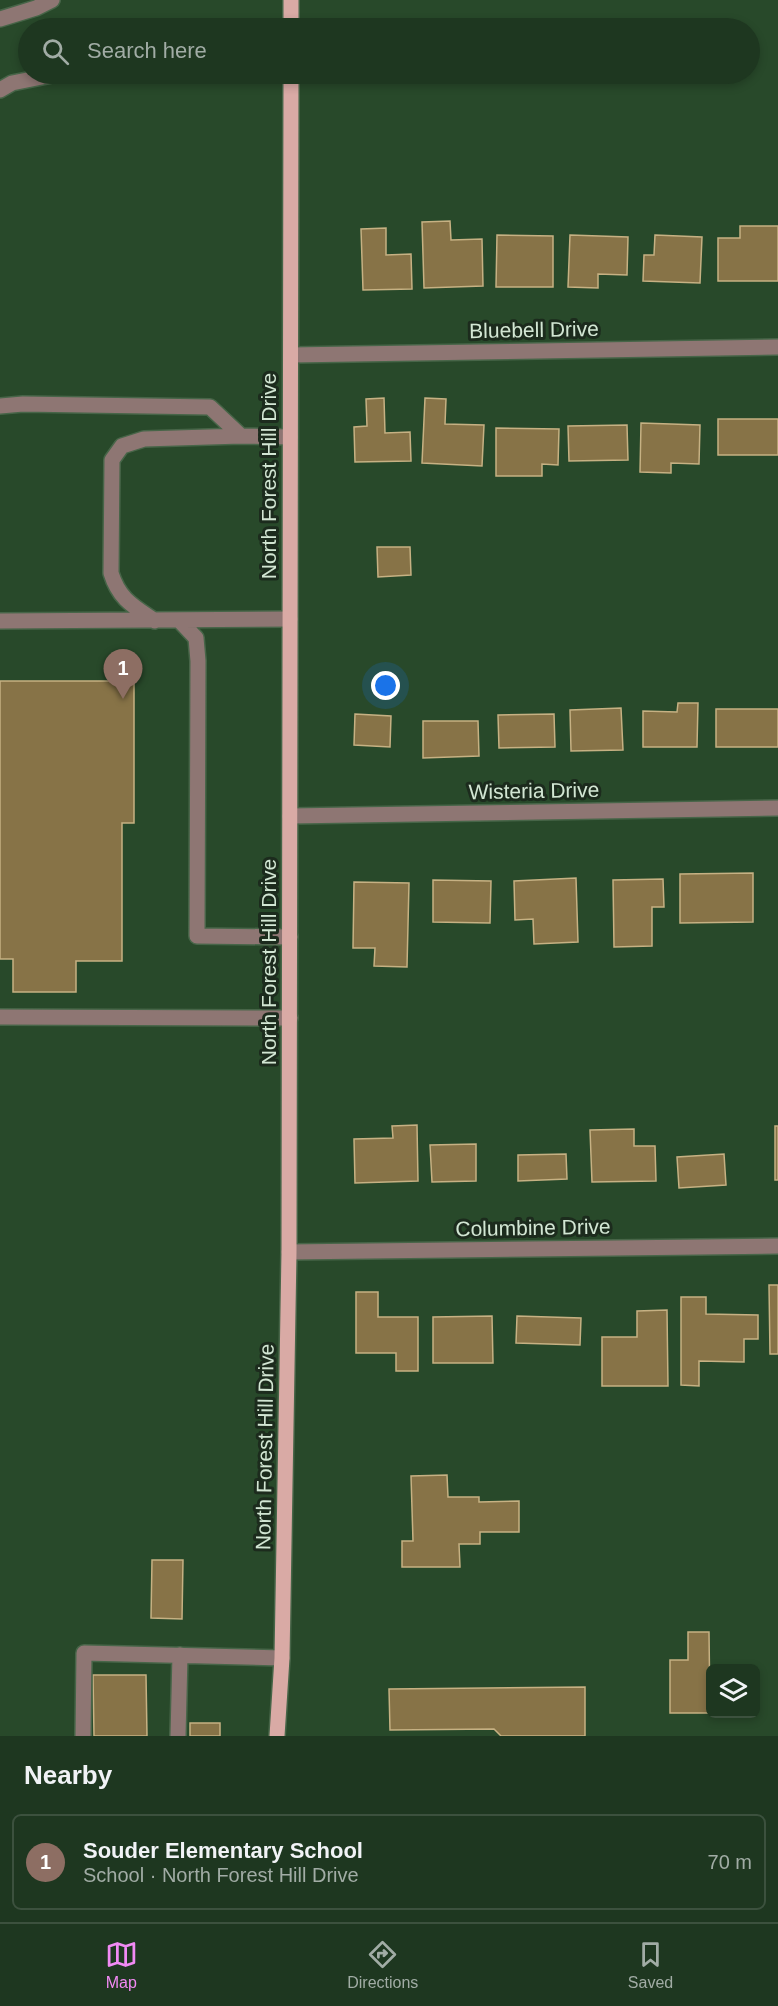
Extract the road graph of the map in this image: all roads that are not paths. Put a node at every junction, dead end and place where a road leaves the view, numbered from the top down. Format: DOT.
graph roads {
  1 [pos="52,0"];
  2 [pos="291,0"];
  3 [pos="291,18"];
  4 [pos="0,19"];
  5 [pos="18,82"];
  6 [pos="291,84"];
  7 [pos="0,90"];
  8 [pos="778,347"];
  9 [pos="291,355"];
  10 [pos="0,406"];
  11 [pos="241,436"];
  12 [pos="290,437"];
  13 [pos="290,619"];
  14 [pos="0,621"];
  15 [pos="155,621"];
  16 [pos="180,621"];
  17 [pos="778,808"];
  18 [pos="290,816"];
  19 [pos="290,937"];
  20 [pos="0,1017"];
  21 [pos="290,1018"];
  22 [pos="778,1246"];
  23 [pos="289,1252"];
  24 [pos="180,1655"];
  25 [pos="282,1658"];
  26 [pos="83,1736"];
  27 [pos="178,1736"];
  28 [pos="277,1736"];
  1 -- 4 [label="street"];
  2 -- 3 [label="main road"];
  5 -- 7 [label="street"];
  6 -- 9 [label="main road, North Forest Hill Drive"];
  8 -- 9 [label="street, Bluebell Drive"];
  9 -- 12 [label="main road, North Forest Hill Drive"];
  10 -- 11 [label="street"];
  11 -- 12 [label="street"];
  11 -- 15 [label="street"];
  12 -- 13 [label="main road, North Forest Hill Drive"];
  13 -- 16 [label="street"];
  13 -- 18 [label="main road, North Forest Hill Drive"];
  14 -- 15 [label="street"];
  15 -- 16 [label="street"];
  16 -- 19 [label="street"];
  17 -- 18 [label="street, Wisteria Drive"];
  18 -- 19 [label="main road, North Forest Hill Drive"];
  19 -- 21 [label="main road, North Forest Hill Drive"];
  20 -- 21 [label="street"];
  21 -- 23 [label="main road, North Forest Hill Drive"];
  22 -- 23 [label="street, Columbine Drive"];
  23 -- 25 [label="main road, North Forest Hill Drive"];
  24 -- 25 [label="street"];
  24 -- 26 [label="street"];
  24 -- 27 [label="street"];
  25 -- 28 [label="main road, North Forest Hill Drive"];
}
